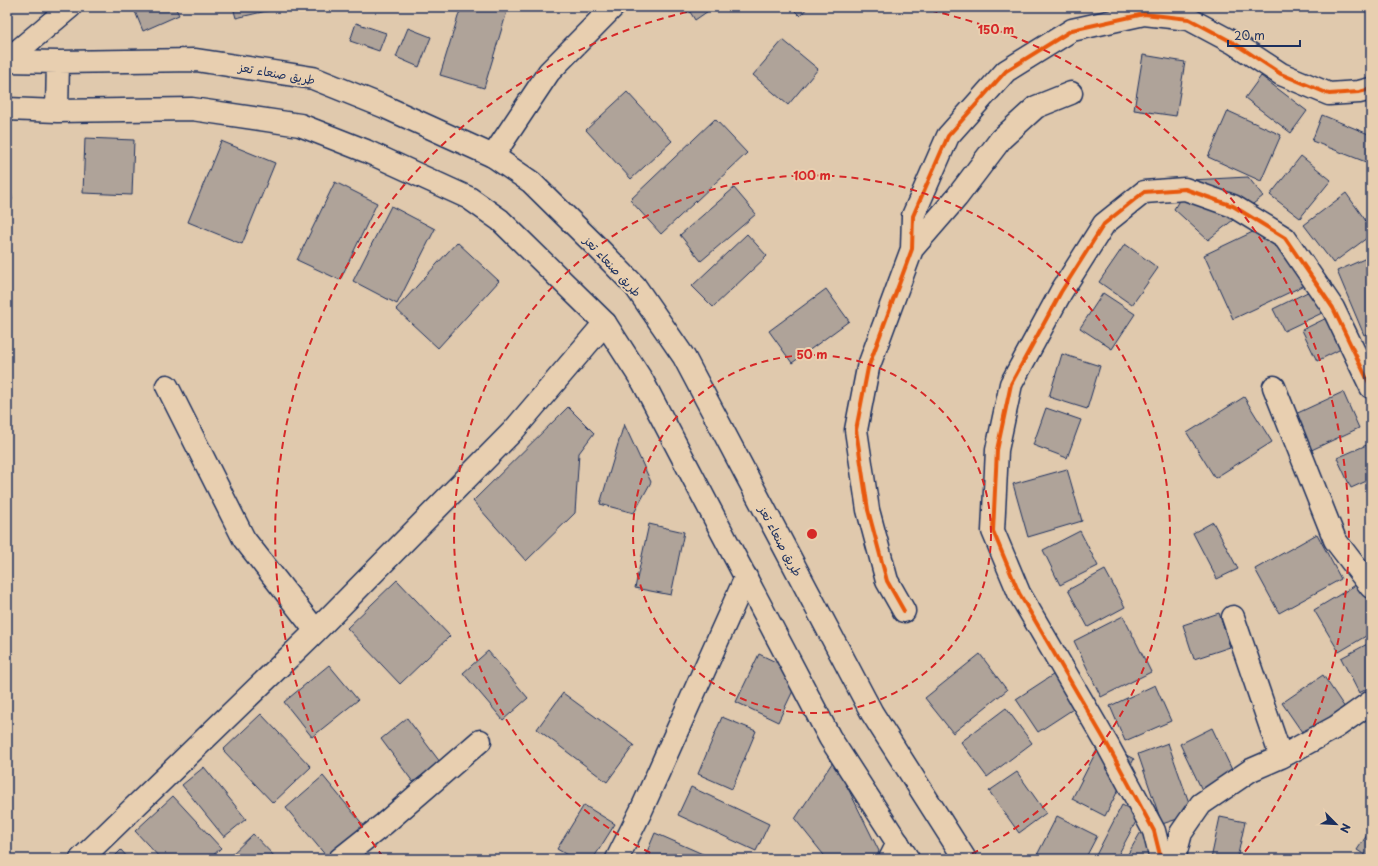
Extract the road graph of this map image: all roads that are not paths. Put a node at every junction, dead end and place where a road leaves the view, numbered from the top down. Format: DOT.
graph roads {
  1 [pos="70,7"];
  2 [pos="613,7"];
  3 [pos="7,60"];
  4 [pos="58,62"];
  5 [pos="1371,89"];
  6 [pos="1071,93"];
  7 [pos="7,109"];
  8 [pos="57,111"];
  9 [pos="493,156"];
  10 [pos="912,249"];
  11 [pos="605,323"];
  12 [pos="167,386"];
  13 [pos="1274,387"];
  14 [pos="1371,387"];
  15 [pos="746,577"];
  16 [pos="1371,586"];
  17 [pos="904,611"];
  18 [pos="1233,617"];
  19 [pos="316,631"];
  20 [pos="1371,702"];
  21 [pos="480,741"];
  22 [pos="1281,757"];
  23 [pos="898,854"];
  24 [pos="81,859"];
  25 [pos="340,859"];
  26 [pos="617,859"];
  27 [pos="965,859"];
  28 [pos="1161,859"];
  29 [pos="1174,859"];
  1 -- 3 [label="main road"];
  2 -- 9 [label="main road"];
  3 -- 4 [label="main road, طريق صنعاء تعز"];
  4 -- 8 [label="main road"];
  4 -- 9 [label="main road, طريق صنعاء تعز"];
  5 -- 10 [label="main road"];
  6 -- 10 [label="main road"];
  7 -- 8 [label="main road"];
  8 -- 11 [label="main road"];
  9 -- 27 [label="main road, طريق صنعاء تعز"];
  10 -- 17 [label="main road"];
  11 -- 15 [label="main road"];
  11 -- 19 [label="main road"];
  12 -- 19 [label="main road"];
  13 -- 16 [label="main road"];
  14 -- 28 [label="main road"];
  15 -- 23 [label="main road"];
  15 -- 26 [label="main road"];
  18 -- 22 [label="main road"];
  19 -- 24 [label="main road"];
  20 -- 22 [label="main road"];
  21 -- 25 [label="main road"];
  22 -- 29 [label="main road"];
}
